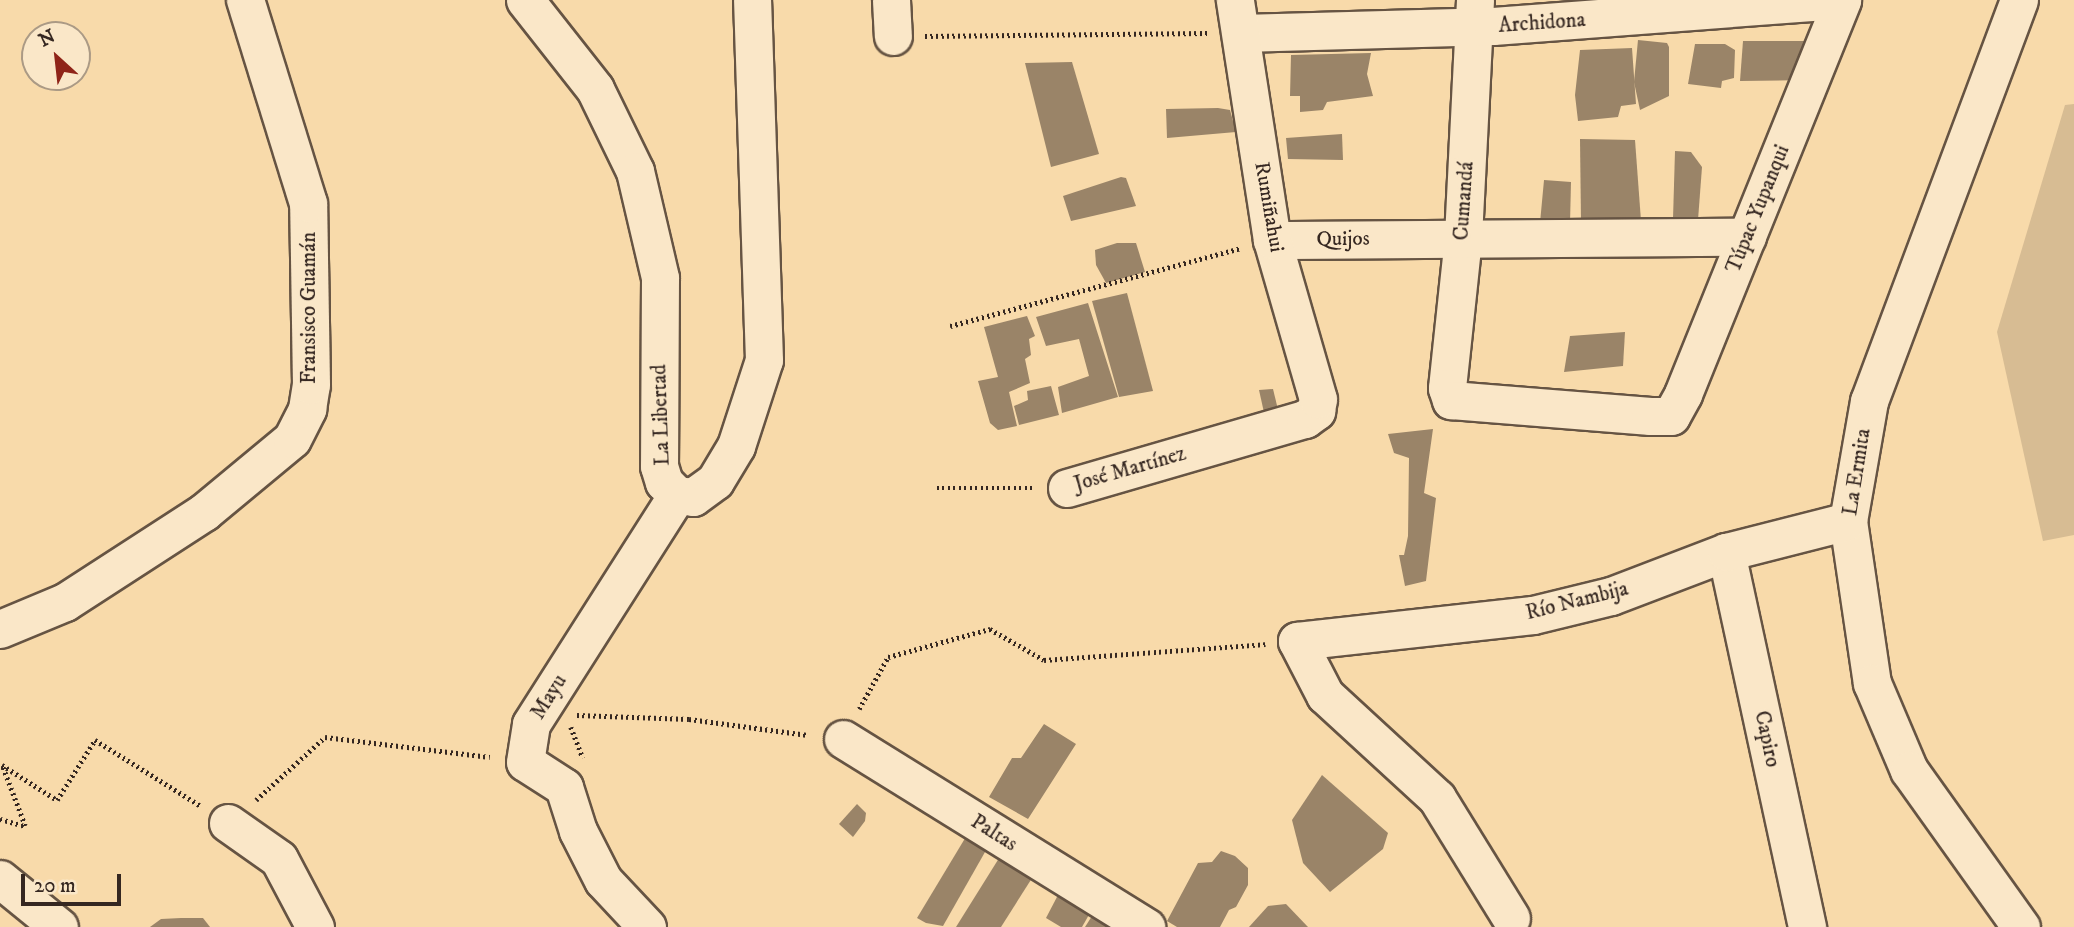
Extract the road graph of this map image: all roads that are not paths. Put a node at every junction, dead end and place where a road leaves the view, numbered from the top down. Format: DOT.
graph roads {
  1 [pos="246,0"];
  2 [pos="525,0"];
  3 [pos="752,0"];
  4 [pos="891,0"];
  5 [pos="1842,0"];
  6 [pos="2019,0"];
  7 [pos="1655,8"];
  8 [pos="1475,13"];
  9 [pos="1238,16"];
  10 [pos="893,36"];
  11 [pos="1747,237"];
  12 [pos="1463,238"];
  13 [pos="1272,240"];
  14 [pos="1451,400"];
  15 [pos="1316,411"];
  16 [pos="1067,488"];
  17 [pos="677,495"];
  18 [pos="1848,521"];
  19 [pos="1726,552"];
  20 [pos="0,629"];
  21 [pos="842,739"];
  22 [pos="228,823"];
  23 [pos="0,879"];
  24 [pos="1511,918"];
  25 [pos="59,927"];
  26 [pos="315,927"];
  27 [pos="647,927"];
  28 [pos="1146,927"];
  29 [pos="1807,927"];
  30 [pos="2021,927"];
  1 -- 20 [label="street, Fransisco Guamán"];
  2 -- 17 [label="street, La Libertad"];
  3 -- 17 [label="street, La Libertad"];
  4 -- 10 [label="street"];
  5 -- 7 [label="street, Archidona"];
  5 -- 11 [label="street, Túpac Yupanqui"];
  6 -- 18 [label="street, La Ermita"];
  7 -- 8 [label="street, Archidona"];
  8 -- 9 [label="street, Archidona"];
  8 -- 12 [label="street, Cumandá"];
  9 -- 13 [label="street, Rumiñahui"];
  11 -- 12 [label="street, Quijos"];
  11 -- 14 [label="street, Túpac Yupanqui"];
  12 -- 13 [label="street, Quijos"];
  12 -- 14 [label="street, Cumandá"];
  13 -- 15 [label="street, Rumiñahui"];
  15 -- 16 [label="street, José Martínez"];
  17 -- 27 [label="street, Mayu"];
  18 -- 19 [label="street, Río Nambija"];
  18 -- 30 [label="street, La Ermita"];
  19 -- 24 [label="street, Río Nambija"];
  19 -- 29 [label="street, Capiro"];
  21 -- 28 [label="street, Paltas"];
  22 -- 26 [label="street"];
  23 -- 25 [label="street"];
}
